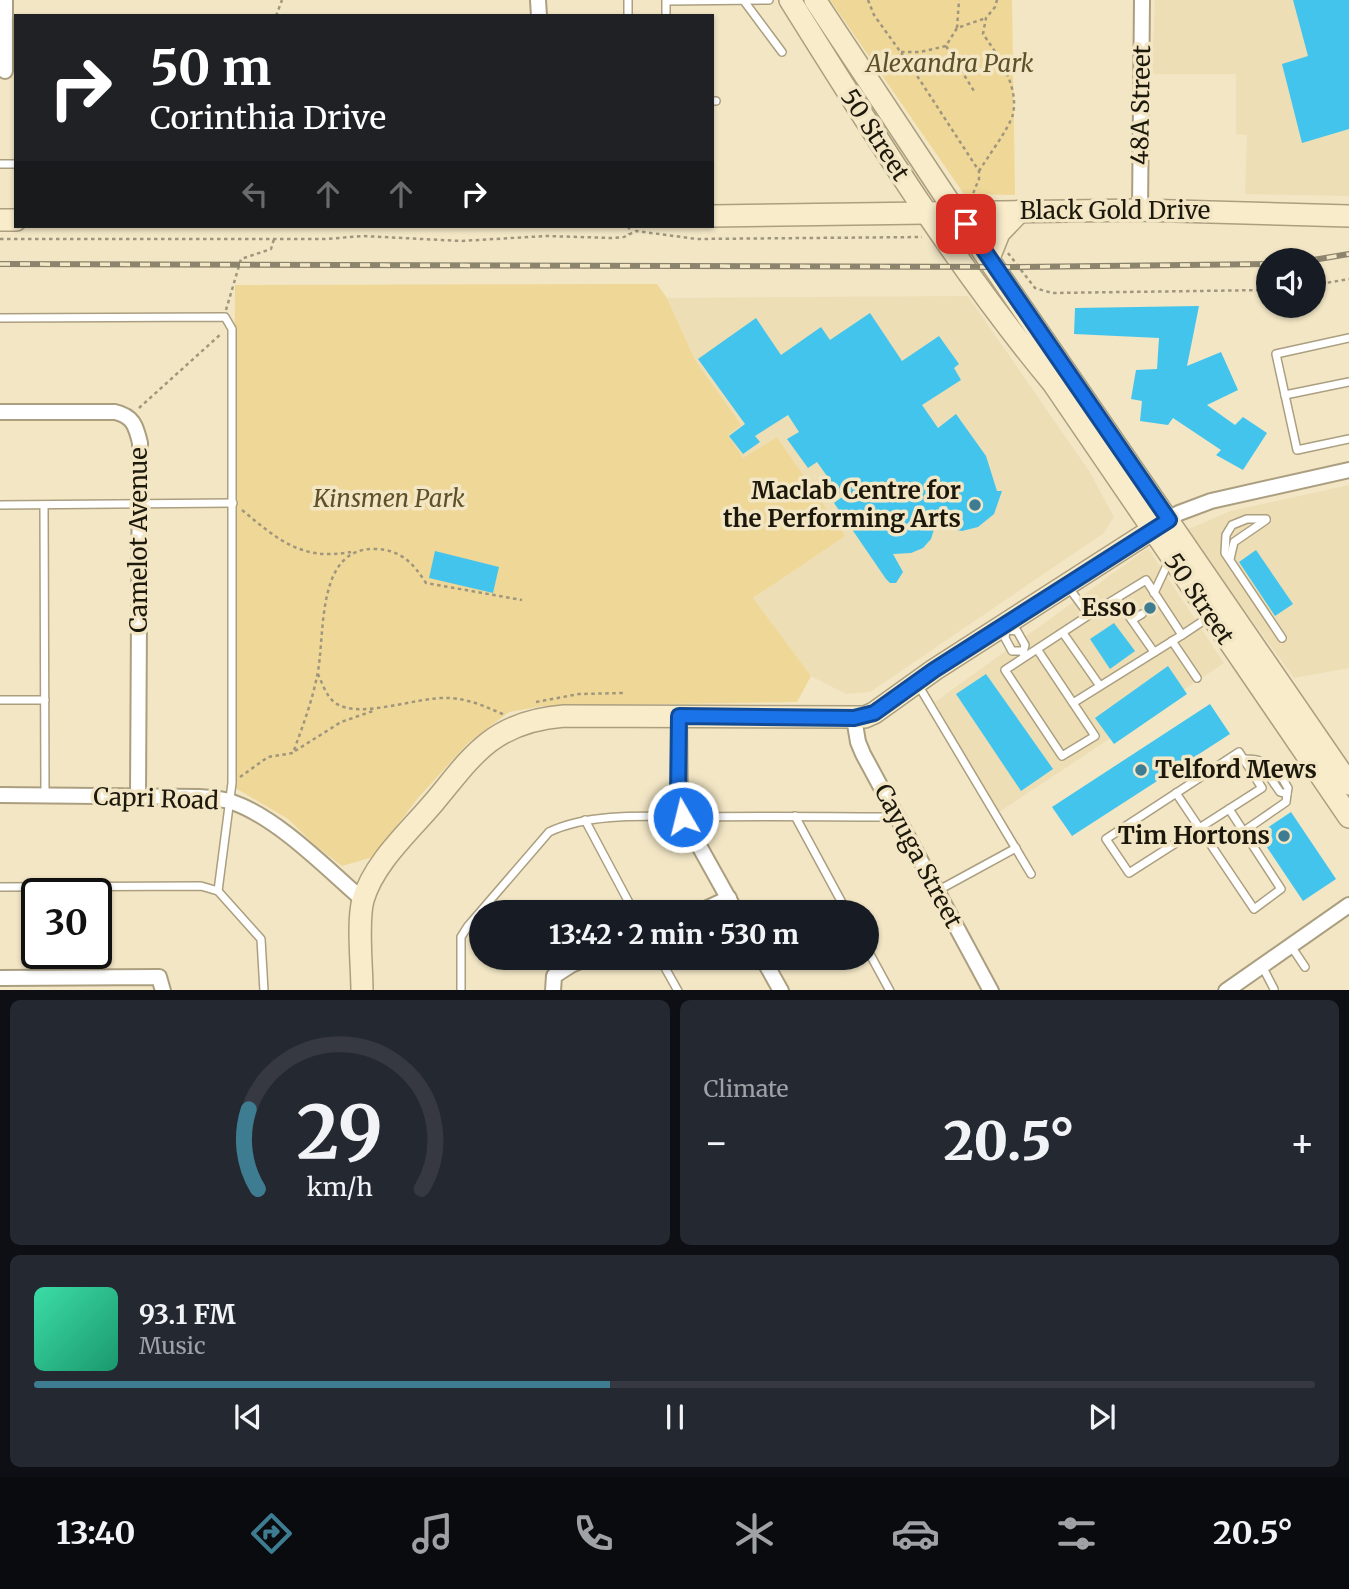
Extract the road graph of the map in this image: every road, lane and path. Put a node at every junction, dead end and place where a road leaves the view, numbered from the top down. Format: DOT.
graph roads {
  1 [pos="5,0"];
  2 [pos="769,0"];
  3 [pos="790,0"];
  4 [pos="815,0"];
  5 [pos="868,0"];
  6 [pos="959,0"];
  7 [pos="996,0"];
  8 [pos="1142,0"];
  9 [pos="744,1"];
  10 [pos="666,14"];
  11 [pos="986,18"];
  12 [pos="957,28"];
  13 [pos="946,46"];
  14 [pos="782,52"];
  15 [pos="901,52"];
  16 [pos="7,71"];
  17 [pos="974,91"];
  18 [pos="898,171"];
  19 [pos="979,171"];
  20 [pos="1140,210"];
  21 [pos="1020,211"];
  22 [pos="964,212"];
  23 [pos="873,213"];
  24 [pos="926,213"];
  25 [pos="714,216"];
  26 [pos="1349,216"];
  27 [pos="629,228"];
  28 [pos="629,234"];
  29 [pos="944,238"];
  30 [pos="0,239"];
  31 [pos="274,239"];
  32 [pos="992,249"];
  33 [pos="1349,279"];
  34 [pos="1326,283"];
  35 [pos="1256,290"];
  36 [pos="225,317"];
  37 [pos="0,318"];
  38 [pos="1349,338"];
  39 [pos="1349,382"];
  40 [pos="1285,395"];
  41 [pos="0,412"];
  42 [pos="129,417"];
  43 [pos="1349,439"];
  44 [pos="1349,470"];
  45 [pos="233,503"];
  46 [pos="140,504"];
  47 [pos="0,505"];
  48 [pos="44,505"];
  49 [pos="1160,524"];
  50 [pos="355,552"];
  51 [pos="1171,557"];
  52 [pos="1230,559"];
  53 [pos="1067,584"];
  54 [pos="1154,593"];
  55 [pos="1117,599"];
  56 [pos="522,600"];
  57 [pos="1142,614"];
  58 [pos="1089,615"];
  59 [pos="1210,616"];
  60 [pos="1132,620"];
  61 [pos="1006,628"];
  62 [pos="1063,633"];
  63 [pos="1182,635"];
  64 [pos="1282,638"];
  65 [pos="1172,641"];
  66 [pos="1037,649"];
  67 [pos="1154,652"];
  68 [pos="1024,654"];
  69 [pos="318,674"];
  70 [pos="1197,678"];
  71 [pos="917,682"];
  72 [pos="1100,686"];
  73 [pos="45,700"];
  74 [pos="0,701"];
  75 [pos="1073,703"];
  76 [pos="376,710"];
  77 [pos="679,716"];
  78 [pos="854,718"];
  79 [pos="518,727"];
  80 [pos="293,753"];
  81 [pos="1244,760"];
  82 [pos="232,783"];
  83 [pos="1349,784"];
  84 [pos="1175,793"];
  85 [pos="0,795"];
  86 [pos="45,796"];
  87 [pos="138,796"];
  88 [pos="229,801"];
  89 [pos="1229,809"];
  90 [pos="795,816"];
  91 [pos="683,817"];
  92 [pos="897,817"];
  93 [pos="1349,817"];
  94 [pos="585,820"];
  95 [pos="1199,828"];
  96 [pos="1244,831"];
  97 [pos="1016,848"];
  98 [pos="1031,874"];
  99 [pos="0,887"];
  100 [pos="218,891"];
  101 [pos="937,891"];
  102 [pos="729,898"];
  103 [pos="363,900"];
  104 [pos="628,900"];
  105 [pos="725,900"];
  106 [pos="840,900"];
  107 [pos="1349,905"];
  108 [pos="1290,945"];
  109 [pos="1262,965"];
  110 [pos="1305,967"];
  111 [pos="563,970"];
  112 [pos="666,970"];
  113 [pos="769,970"];
  114 [pos="879,970"];
  115 [pos="0,978"];
  116 [pos="1274,989"];
  117 [pos="163,990"];
  118 [pos="264,990"];
  119 [pos="362,990"];
  120 [pos="461,990"];
  121 [pos="553,990"];
  122 [pos="678,990"];
  123 [pos="780,990"];
  124 [pos="890,990"];
  125 [pos="991,990"];
  126 [pos="1226,990"];
  1 -- 16 [label="street"];
  2 -- 9 [label="lane"];
  3 -- 18 [label="main road, 50 Street"];
  4 -- 22 [label="main road, 50 Street"];
  5 -- 15 [label="path"];
  6 -- 12 [label="path"];
  7 -- 11 [label="path"];
  8 -- 20 [label="street, 48A Street"];
  9 -- 10 [label="lane"];
  9 -- 14 [label="lane"];
  11 -- 12 [label="path"];
  11 -- 19 [label="path"];
  12 -- 13 [label="path"];
  13 -- 15 [label="path"];
  13 -- 17 [label="path"];
  15 -- 19 [label="path"];
  18 -- 23 [label="main road"];
  18 -- 24 [label="main road, 50 Street"];
  19 -- 22 [label="path"];
  20 -- 21 [label="main road, Black Gold Drive"];
  20 -- 26 [label="main road, Black Gold Drive"];
  21 -- 22 [label="main road, Black Gold Drive"];
  21 -- 32 [label="main road"];
  22 -- 24 [label="main road, Black Gold Drive"];
  22 -- 32 [label="main road, 50 Street"];
  23 -- 24 [label="main road, Black Gold Drive"];
  23 -- 25 [label="main road, Black Gold Drive"];
  24 -- 29 [label="main road, 50 Street"];
  27 -- 28 [label="path"];
  28 -- 29 [label="path"];
  28 -- 31 [label="path"];
  29 -- 49 [label="main road, 50 Street"];
  30 -- 31 [label="path"];
  31 -- 36 [label="path"];
  32 -- 35 [label="path"];
  32 -- 49 [label="main road, 50 Street"];
  33 -- 34 [label="path"];
  36 -- 37 [label="lane"];
  36 -- 42 [label="path"];
  36 -- 45 [label="lane"];
  38 -- 40 [label="lane"];
  39 -- 40 [label="lane"];
  40 -- 43 [label="lane"];
  41 -- 42 [label="street, Camelot Avenue"];
  42 -- 46 [label="street, Camelot Avenue"];
  44 -- 49 [label="street"];
  45 -- 46 [label="lane"];
  45 -- 50 [label="path"];
  45 -- 82 [label="lane"];
  46 -- 48 [label="lane"];
  46 -- 87 [label="street, Camelot Avenue"];
  47 -- 48 [label="lane"];
  48 -- 73 [label="lane"];
  49 -- 51 [label="main road, 50 Street"];
  49 -- 53 [label="main road"];
  49 -- 83 [label="main road, 50 Street"];
  50 -- 56 [label="path"];
  50 -- 69 [label="path"];
  51 -- 54 [label="lane"];
  51 -- 59 [label="main road, 50 Street"];
  52 -- 52 [label="lane"];
  52 -- 64 [label="lane"];
  53 -- 58 [label="lane"];
  53 -- 61 [label="main road"];
  54 -- 55 [label="lane"];
  54 -- 63 [label="lane"];
  55 -- 58 [label="lane"];
  55 -- 60 [label="lane"];
  57 -- 60 [label="lane"];
  58 -- 62 [label="lane"];
  59 -- 63 [label="lane"];
  59 -- 93 [label="main road, 50 Street"];
  60 -- 67 [label="lane"];
  61 -- 68 [label="lane"];
  61 -- 68 [label="lane"];
  61 -- 71 [label="main road"];
  62 -- 66 [label="lane"];
  62 -- 72 [label="lane"];
  63 -- 65 [label="lane"];
  65 -- 67 [label="lane"];
  65 -- 70 [label="lane"];
  66 -- 68 [label="lane"];
  66 -- 75 [label="lane"];
  67 -- 72 [label="lane"];
  68 -- 75 [label="lane"];
  69 -- 76 [label="path"];
  69 -- 80 [label="path"];
  71 -- 78 [label="main road"];
  71 -- 97 [label="lane"];
  72 -- 75 [label="lane"];
  73 -- 74 [label="lane"];
  73 -- 86 [label="lane"];
  76 -- 79 [label="path"];
  76 -- 80 [label="path"];
  77 -- 78 [label="main road"];
  77 -- 79 [label="main road"];
  77 -- 91 [label="street"];
  78 -- 92 [label="street, Cayuga Street"];
  79 -- 103 [label="main road"];
  80 -- 82 [label="path"];
  81 -- 84 [label="lane"];
  81 -- 89 [label="lane"];
  81 -- 96 [label="lane"];
  82 -- 88 [label="lane"];
  84 -- 95 [label="lane"];
  84 -- 95 [label="lane"];
  85 -- 86 [label="street, Capri Road"];
  86 -- 87 [label="street, Capri Road"];
  87 -- 88 [label="street, Capri Road"];
  88 -- 100 [label="lane"];
  88 -- 103 [label="street, Capri Road"];
  89 -- 95 [label="lane"];
  89 -- 96 [label="lane"];
  90 -- 91 [label="lane"];
  90 -- 92 [label="lane"];
  90 -- 106 [label="lane"];
  91 -- 94 [label="lane"];
  91 -- 102 [label="street"];
  92 -- 101 [label="street, Cayuga Street"];
  94 -- 104 [label="lane"];
  94 -- 120 [label="lane"];
  95 -- 96 [label="lane"];
  97 -- 98 [label="lane"];
  97 -- 101 [label="lane"];
  99 -- 100 [label="lane"];
  100 -- 118 [label="lane"];
  101 -- 125 [label="street, Cayuga Street"];
  102 -- 105 [label="street"];
  103 -- 119 [label="main road"];
  107 -- 108 [label="street"];
  108 -- 109 [label="street"];
  108 -- 110 [label="lane"];
  109 -- 116 [label="lane"];
  109 -- 126 [label="street"];
  111 -- 121 [label="street"];
  112 -- 122 [label="lane"];
  113 -- 123 [label="street"];
  114 -- 124 [label="lane"];
  115 -- 117 [label="street"];
}
